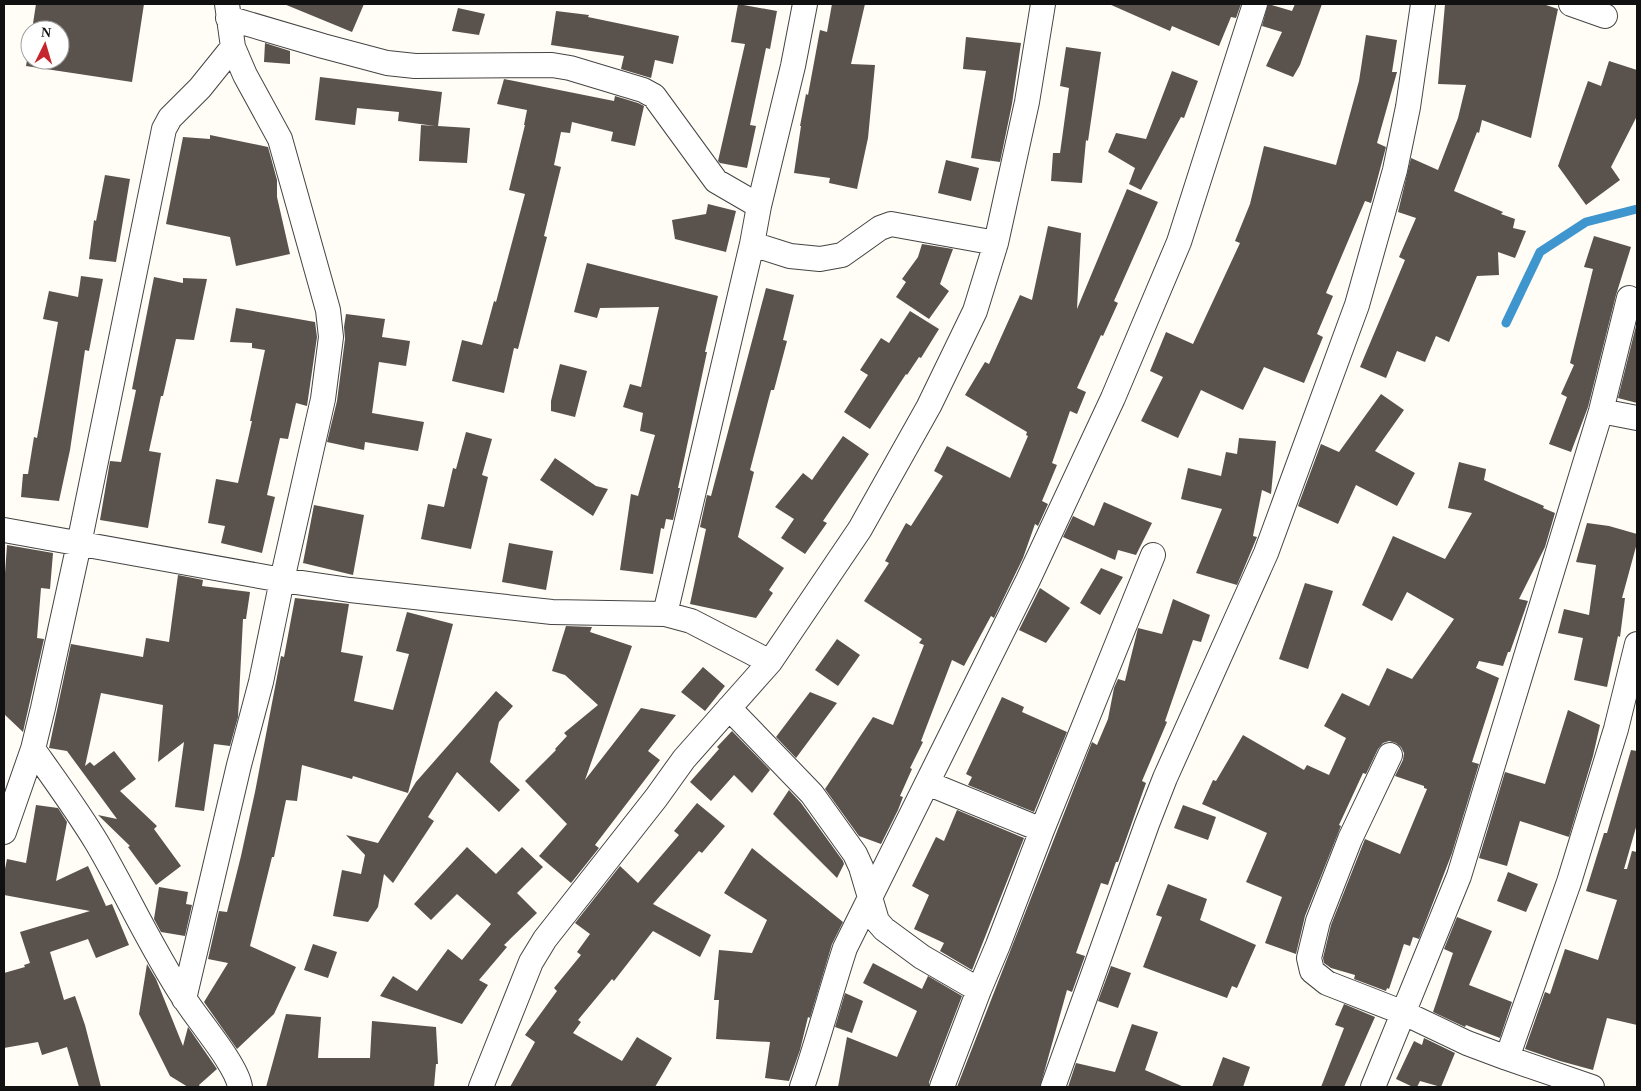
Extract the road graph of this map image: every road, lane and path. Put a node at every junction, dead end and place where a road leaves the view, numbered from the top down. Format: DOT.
graph roads {
  1 [pos="805,4"];
  2 [pos="1043,4"];
  3 [pos="1255,4"];
  4 [pos="1423,4"];
  5 [pos="1571,4"];
  6 [pos="227,11"];
  7 [pos="1605,16"];
  8 [pos="232,47"];
  9 [pos="759,206"];
  10 [pos="996,243"];
  11 [pos="752,244"];
  12 [pos="1629,298"];
  13 [pos="1601,411"];
  14 [pos="1637,418"];
  15 [pos="4,530"];
  16 [pos="79,544"];
  17 [pos="1153,555"];
  18 [pos="282,580"];
  19 [pos="665,614"];
  20 [pos="1637,644"];
  21 [pos="770,662"];
  22 [pos="729,708"];
  23 [pos="33,749"];
  24 [pos="1390,755"];
  25 [pos="927,783"];
  26 [pos="1042,830"];
  27 [pos="4,832"];
  28 [pos="870,899"];
  29 [pos="979,990"];
  30 [pos="184,999"];
  31 [pos="1404,1013"];
  32 [pos="1507,1058"];
  33 [pos="240,1087"];
  34 [pos="481,1087"];
  35 [pos="802,1087"];
  36 [pos="942,1087"];
  37 [pos="1053,1087"];
  38 [pos="1373,1087"];
  39 [pos="1592,1087"];
  1 -- 9 [label="street"];
  2 -- 10 [label="street"];
  3 -- 25 [label="street"];
  4 -- 37 [label="street"];
  5 -- 7 [label="street"];
  6 -- 8 [label="street"];
  6 -- 9 [label="street"];
  8 -- 16 [label="street"];
  8 -- 18 [label="street"];
  9 -- 11 [label="street"];
  10 -- 11 [label="street"];
  10 -- 21 [label="street"];
  11 -- 19 [label="street"];
  12 -- 13 [label="street"];
  13 -- 14 [label="street"];
  13 -- 31 [label="street"];
  15 -- 16 [label="street"];
  16 -- 18 [label="street"];
  16 -- 23 [label="street"];
  17 -- 26 [label="street"];
  18 -- 19 [label="street"];
  18 -- 30 [label="street"];
  19 -- 21 [label="street"];
  20 -- 32 [label="street"];
  21 -- 22 [label="street"];
  22 -- 28 [label="street"];
  22 -- 34 [label="street"];
  23 -- 27 [label="street"];
  23 -- 30 [label="street"];
  24 -- 31 [label="street"];
  25 -- 26 [label="street"];
  25 -- 28 [label="street"];
  26 -- 29 [label="street"];
  28 -- 29 [label="street"];
  28 -- 35 [label="street"];
  29 -- 36 [label="street"];
  30 -- 33 [label="street"];
  31 -- 32 [label="street"];
  31 -- 38 [label="street"];
  32 -- 39 [label="street"];
}
